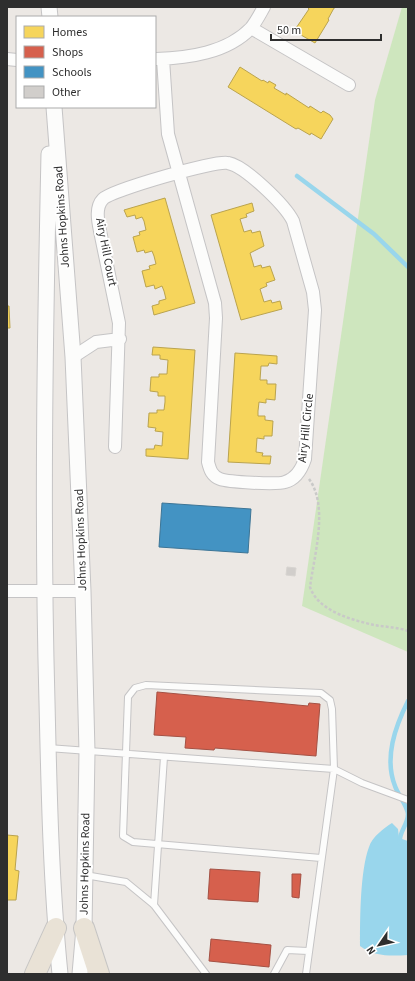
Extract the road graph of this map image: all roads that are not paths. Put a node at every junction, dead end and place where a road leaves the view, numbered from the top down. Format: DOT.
graph roads {
  1 [pos="264,7"];
  2 [pos="251,28"];
  3 [pos="159,59"];
  4 [pos="349,85"];
  5 [pos="50,108"];
  6 [pos="54,108"];
  7 [pos="180,173"];
  8 [pos="120,339"];
  9 [pos="73,357"];
  10 [pos="115,447"];
  11 [pos="7,591"];
  12 [pos="83,591"];
  13 [pos="44,592"];
  14 [pos="48,748"];
  15 [pos="86,752"];
  16 [pos="127,755"];
  17 [pos="164,757"];
  18 [pos="334,769"];
  19 [pos="408,800"];
  20 [pos="158,844"];
  21 [pos="321,858"];
  22 [pos="85,875"];
  23 [pos="154,905"];
  24 [pos="56,928"];
  25 [pos="84,928"];
  26 [pos="308,950"];
  27 [pos="35,974"];
  28 [pos="60,974"];
  29 [pos="80,974"];
  30 [pos="99,974"];
  31 [pos="206,974"];
  32 [pos="274,974"];
  33 [pos="306,974"];
  1 -- 2 [label="street"];
  2 -- 3 [label="street"];
  2 -- 4 [label="street"];
  3 -- 7 [label="street, Airy Hill Circle"];
  5 -- 13 [label="street, Johns Hopkins Road"];
  6 -- 9 [label="street, Johns Hopkins Road"];
  7 -- 7 [label="street, Airy Hill Circle"];
  7 -- 8 [label="street, Airy Hill Court"];
  8 -- 9 [label="street"];
  8 -- 10 [label="street, Airy Hill Court"];
  9 -- 12 [label="street, Johns Hopkins Road"];
  11 -- 13 [label="street"];
  12 -- 13 [label="street"];
  12 -- 15 [label="street, Johns Hopkins Road"];
  13 -- 14 [label="street, Johns Hopkins Road"];
  14 -- 15 [label="lane"];
  14 -- 24 [label="street, Johns Hopkins Road"];
  15 -- 16 [label="lane"];
  15 -- 22 [label="street, Johns Hopkins Road"];
  16 -- 17 [label="lane"];
  16 -- 18 [label="lane"];
  16 -- 20 [label="lane"];
  17 -- 18 [label="lane"];
  17 -- 20 [label="lane"];
  18 -- 19 [label="lane"];
  18 -- 21 [label="lane"];
  20 -- 21 [label="lane"];
  20 -- 23 [label="lane"];
  21 -- 26 [label="lane"];
  22 -- 23 [label="lane"];
  22 -- 25 [label="street, Johns Hopkins Road"];
  23 -- 31 [label="lane"];
  24 -- 27 [label="highway"];
  24 -- 28 [label="street, Johns Hopkins Road"];
  25 -- 29 [label="street, Johns Hopkins Road"];
  25 -- 30 [label="highway"];
  26 -- 32 [label="lane"];
  26 -- 33 [label="lane"];
}
